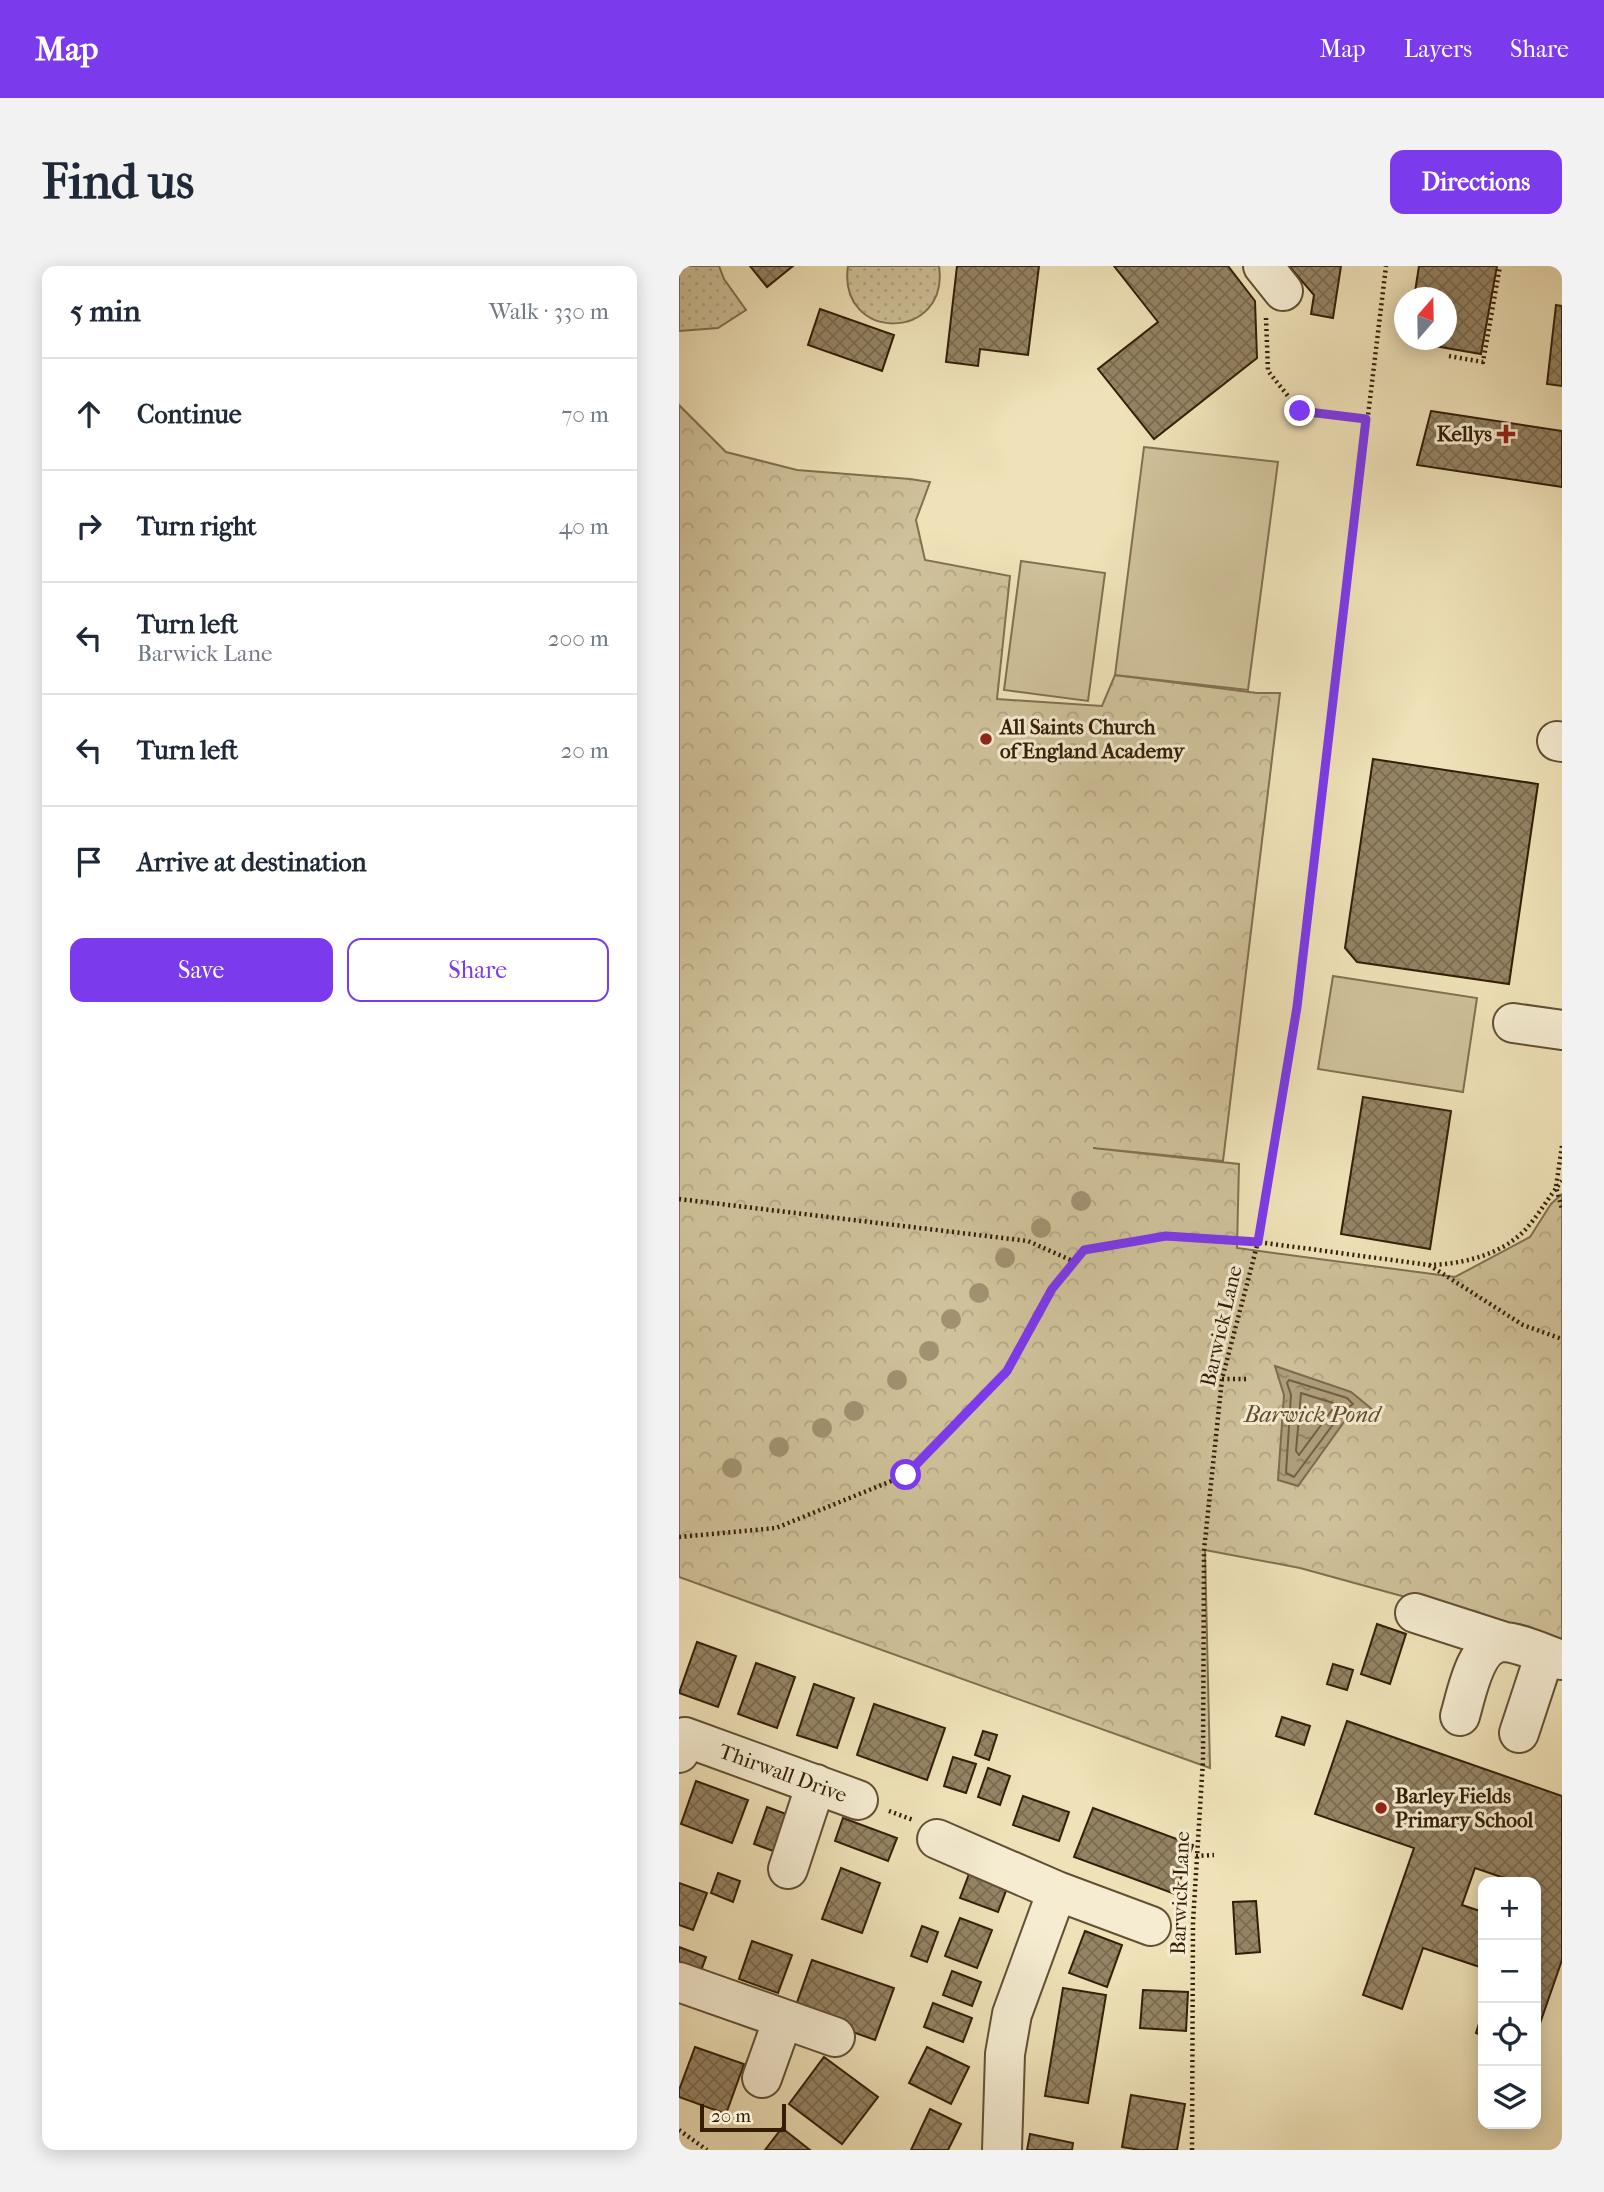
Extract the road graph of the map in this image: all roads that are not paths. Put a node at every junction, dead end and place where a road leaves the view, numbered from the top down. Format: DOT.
graph roads {
  1 [pos="1513,1024"];
  2 [pos="1562,1030"];
  3 [pos="1416,1613"];
  4 [pos="1505,1642"];
  5 [pos="1553,1657"];
  6 [pos="1460,1716"];
  7 [pos="1520,1733"];
  8 [pos="681,1741"];
  9 [pos="816,1784"];
  10 [pos="858,1800"];
  11 [pos="937,1839"];
  12 [pos="787,1869"];
  13 [pos="1056,1891"];
  14 [pos="1151,1926"];
  15 [pos="679,1982"];
  16 [pos="783,2018"];
  17 [pos="835,2037"];
  18 [pos="762,2078"];
  19 [pos="1002,2150"];
  1 -- 2 [label="street"];
  3 -- 4 [label="street"];
  4 -- 5 [label="street"];
  4 -- 6 [label="street"];
  5 -- 7 [label="street"];
  8 -- 9 [label="street, Thirwall Drive"];
  9 -- 10 [label="street, Thirwall Drive"];
  9 -- 12 [label="street"];
  11 -- 13 [label="street"];
  13 -- 14 [label="street"];
  13 -- 19 [label="street"];
  15 -- 16 [label="street"];
  16 -- 17 [label="street"];
  16 -- 18 [label="street"];
}
